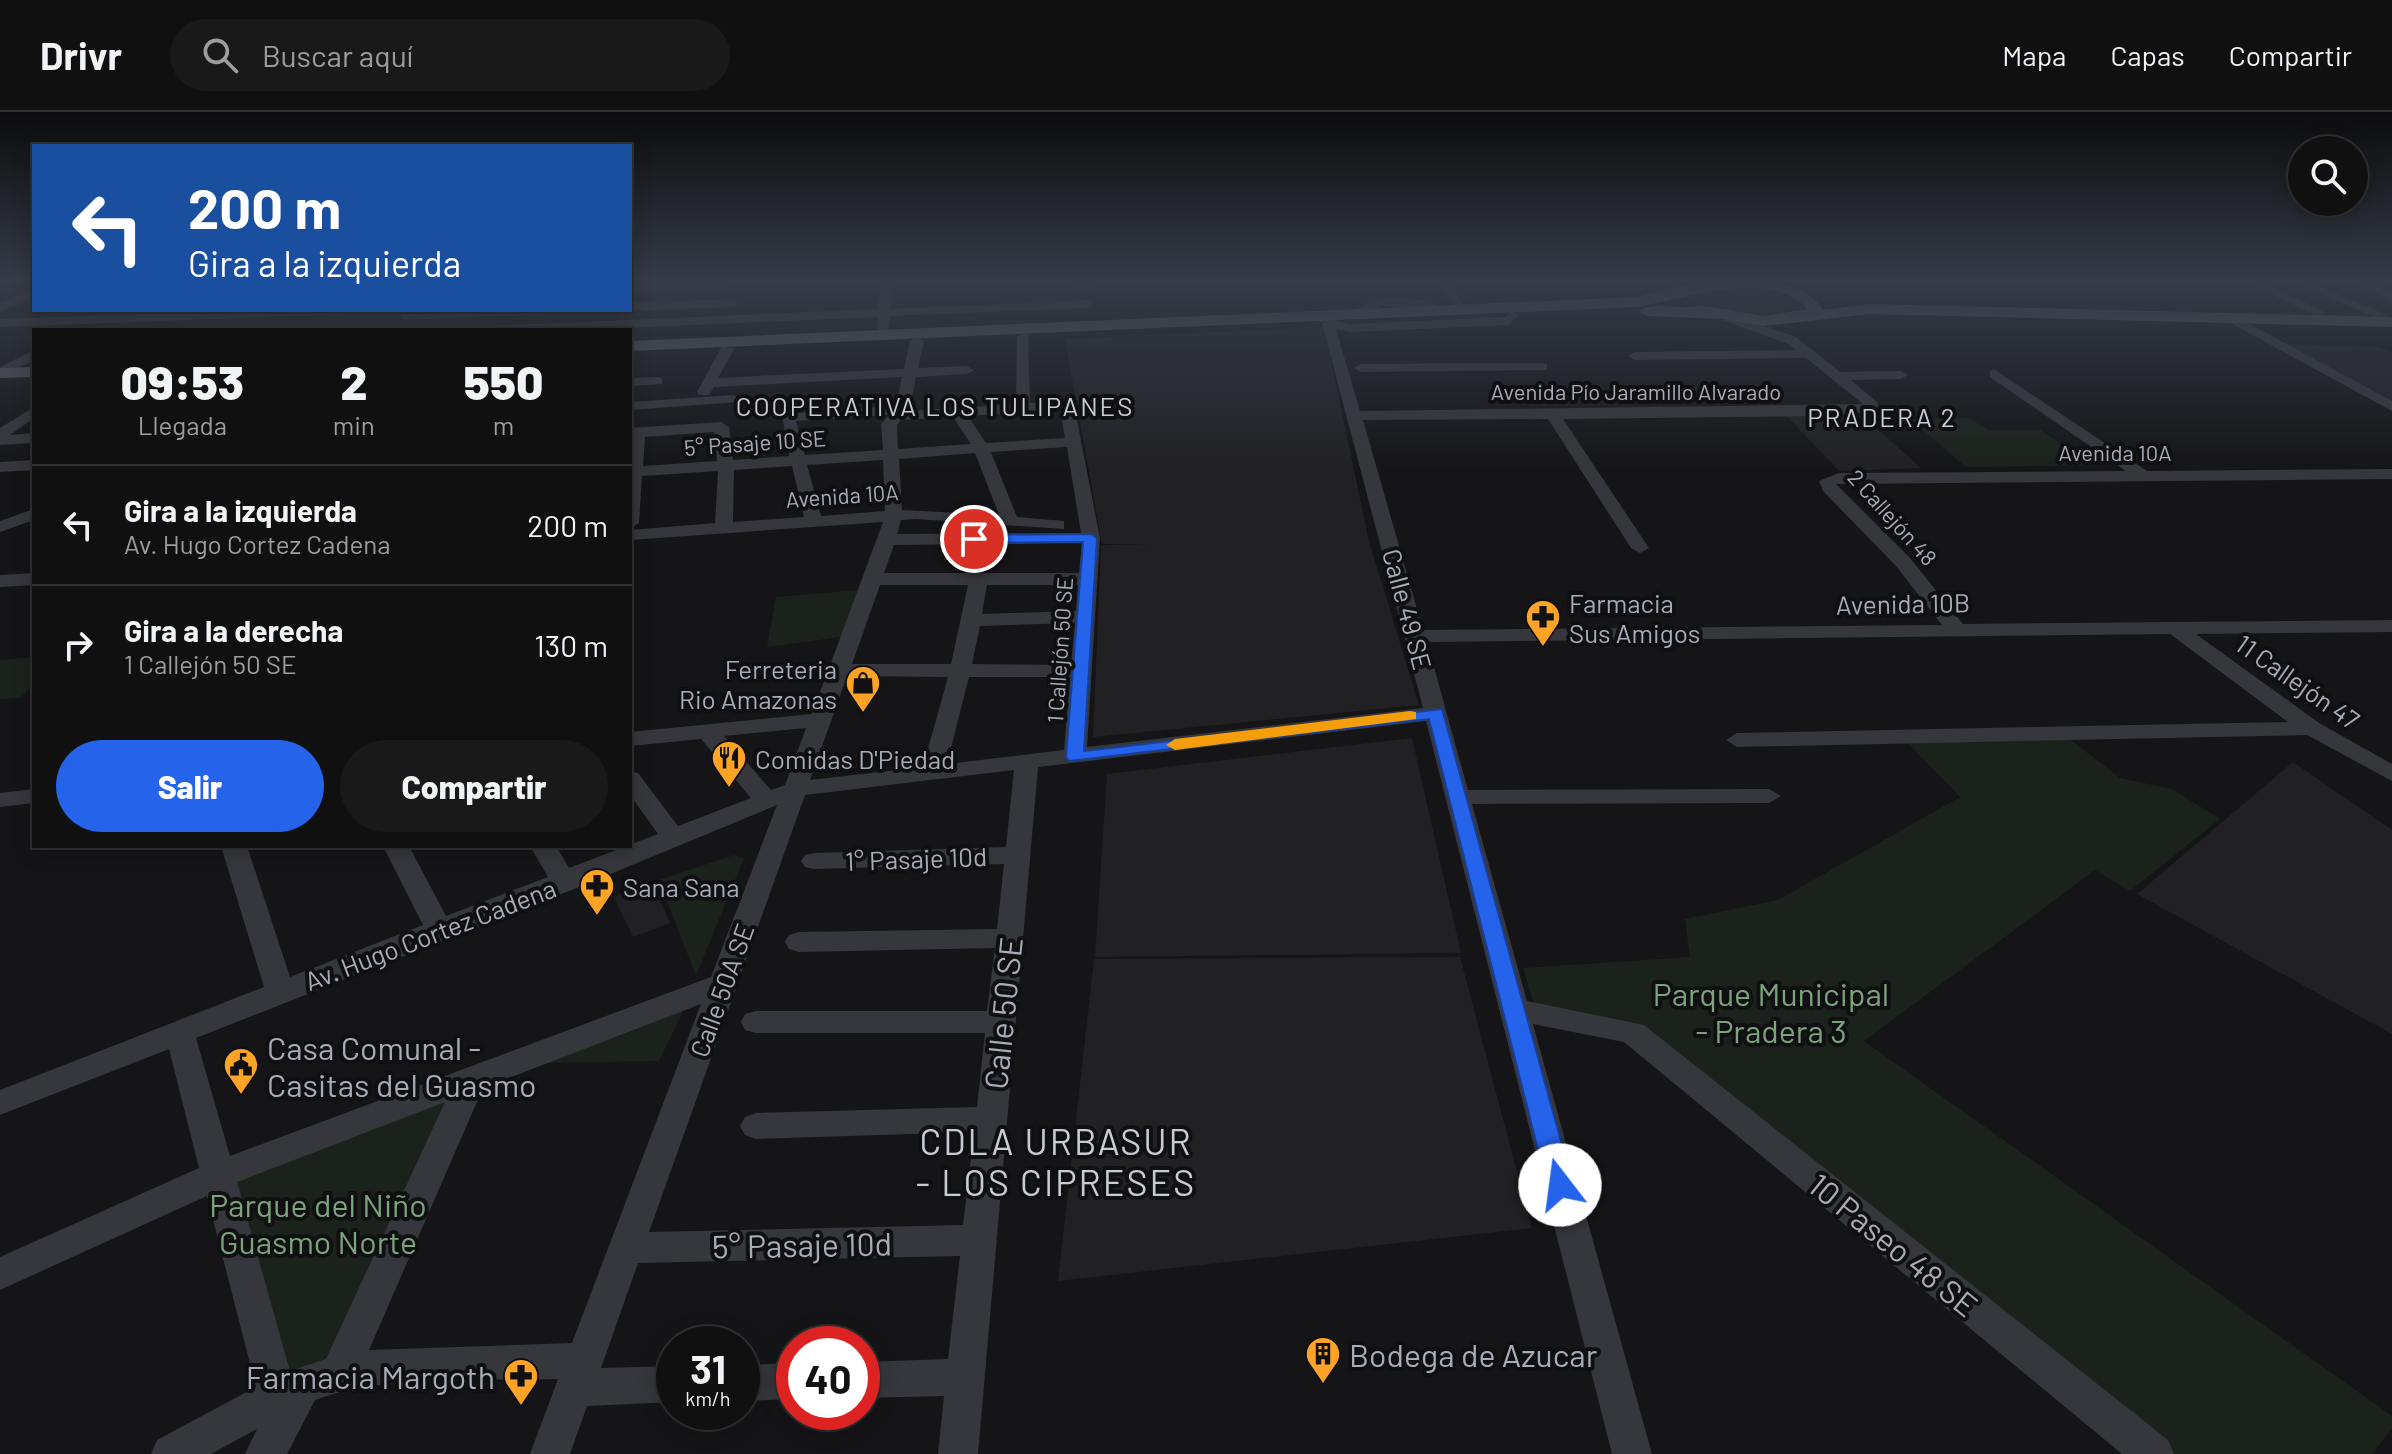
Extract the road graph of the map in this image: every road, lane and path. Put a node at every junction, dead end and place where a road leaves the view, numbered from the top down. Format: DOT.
graph roads {
  1 [pos="665,345"];
  2 [pos="831,345"];
  3 [pos="916,345"];
  4 [pos="1023,345"];
  5 [pos="1335,345"];
  6 [pos="1795,345"];
  7 [pos="1804,345"];
  8 [pos="2279,345"];
  9 [pos="632,346"];
  10 [pos="727,349"];
  11 [pos="1806,351"];
  12 [pos="632,353"];
  13 [pos="32,356"];
  14 [pos="1635,356"];
  15 [pos="1542,367"];
  16 [pos="1361,368"];
  17 [pos="967,370"];
  18 [pos="32,372"];
  19 [pos="910,373"];
  20 [pos="1995,374"];
  21 [pos="1901,375"];
  22 [pos="1838,376"];
  23 [pos="3,379"];
  24 [pos="32,379"];
  25 [pos="657,381"];
  26 [pos="632,382"];
  27 [pos="709,383"];
  28 [pos="847,395"];
  29 [pos="793,398"];
  30 [pos="733,399"];
  31 [pos="699,401"];
  32 [pos="632,406"];
  33 [pos="1023,407"];
  34 [pos="2392,407"];
  35 [pos="957,411"];
  36 [pos="32,413"];
  37 [pos="901,413"];
  38 [pos="1552,413"];
  39 [pos="1356,416"];
  40 [pos="684,429"];
  41 [pos="634,432"];
  42 [pos="0,438"];
  43 [pos="32,438"];
  44 [pos="1074,442"];
  45 [pos="981,448"];
  46 [pos="890,455"];
  47 [pos="798,461"];
  48 [pos="31,465"];
  49 [pos="726,466"];
  50 [pos="0,467"];
  51 [pos="633,472"];
  52 [pos="2392,474"];
  53 [pos="2144,476"];
  54 [pos="1839,478"];
  55 [pos="0,485"];
  56 [pos="32,515"];
  57 [pos="1010,520"];
  58 [pos="814,521"];
  59 [pos="1058,525"];
  60 [pos="0,527"];
  61 [pos="724,528"];
  62 [pos="891,528"];
  63 [pos="632,535"];
  64 [pos="1091,538"];
  65 [pos="1640,548"];
  66 [pos="32,570"];
  67 [pos="32,579"];
  68 [pos="870,579"];
  69 [pos="979,579"];
  70 [pos="1088,579"];
  71 [pos="3,581"];
  72 [pos="1086,617"];
  73 [pos="971,620"];
  74 [pos="2392,626"];
  75 [pos="2176,629"];
  76 [pos="1958,631"];
  77 [pos="1415,636"];
  78 [pos="838,670"];
  79 [pos="1082,671"];
  80 [pos="960,672"];
  81 [pos="1436,713"];
  82 [pos="820,720"];
  83 [pos="2311,728"];
  84 [pos="707,731"];
  85 [pos="632,739"];
  86 [pos="1737,740"];
  87 [pos="1075,757"];
  88 [pos="1027,763"];
  89 [pos="933,773"];
  90 [pos="2392,774"];
  91 [pos="632,781"];
  92 [pos="795,789"];
  93 [pos="32,796"];
  94 [pos="1769,796"];
  95 [pos="1458,797"];
  96 [pos="0,800"];
  97 [pos="767,801"];
  98 [pos="674,838"];
  99 [pos="235,848"];
  100 [pos="397,848"];
  101 [pos="544,848"];
  102 [pos="1018,855"];
  103 [pos="814,861"];
  104 [pos="565,883"];
  105 [pos="440,932"];
  106 [pos="1009,938"];
  107 [pos="799,942"];
  108 [pos="723,984"];
  109 [pos="280,991"];
  110 [pos="1513,1009"];
  111 [pos="756,1022"];
  112 [pos="1001,1022"];
  113 [pos="179,1031"];
  114 [pos="471,1079"];
  115 [pos="0,1103"];
  116 [pos="991,1119"];
  117 [pos="756,1126"];
  118 [pos="218,1175"];
  119 [pos="979,1240"];
  120 [pos="625,1248"];
  121 [pos="0,1274"];
  122 [pos="340,1372"];
  123 [pos="579,1374"];
  124 [pos="966,1377"];
  125 [pos="880,1379"];
  126 [pos="656,1382"];
  127 [pos="291,1390"];
  128 [pos="171,1454"];
  129 [pos="265,1454"];
  130 [pos="550,1454"];
  131 [pos="958,1454"];
  132 [pos="1632,1454"];
  133 [pos="2154,1454"];
  1 -- 9 [label="main road"];
  2 -- 10 [label="main road"];
  3 -- 19 [label="street, Calle 50A SE"];
  4 -- 33 [label="street"];
  5 -- 39 [label="street, Calle 49 SE"];
  6 -- 11 [label="street, Avenida Pío Jaramillo Alvarado"];
  7 -- 11 [label="street, Avenida Pío Jaramillo Alvarado"];
  8 -- 34 [label="street"];
  10 -- 12 [label="main road"];
  10 -- 27 [label="street"];
  11 -- 14 [label="street"];
  11 -- 22 [label="street, Avenida Pío Jaramillo Alvarado"];
  13 -- 23 [label="street"];
  15 -- 16 [label="street"];
  17 -- 19 [label="street"];
  18 -- 23 [label="main road"];
  19 -- 28 [label="street"];
  19 -- 37 [label="street, Calle 50A SE"];
  20 -- 53 [label="street"];
  21 -- 22 [label="street"];
  22 -- 38 [label="street, Avenida Pío Jaramillo Alvarado"];
  23 -- 24 [label="main road"];
  25 -- 26 [label="street"];
  27 -- 29 [label="street"];
  27 -- 31 [label="street"];
  28 -- 29 [label="street"];
  28 -- 29 [label="street"];
  28 -- 37 [label="street"];
  29 -- 47 [label="street"];
  30 -- 31 [label="street"];
  31 -- 32 [label="street"];
  31 -- 40 [label="street"];
  33 -- 35 [label="street"];
  33 -- 44 [label="street, 1 Callejón 50 SE"];
  35 -- 37 [label="street"];
  35 -- 45 [label="street"];
  36 -- 42 [label="street"];
  37 -- 46 [label="street, Calle 50A SE"];
  38 -- 39 [label="street, Avenida Pío Jaramillo Alvarado"];
  38 -- 65 [label="street"];
  39 -- 77 [label="street, Calle 49 SE"];
  40 -- 41 [label="street"];
  40 -- 49 [label="street"];
  41 -- 51 [label="street"];
  42 -- 43 [label="street"];
  44 -- 45 [label="street, 5° Pasaje 10 SE"];
  44 -- 64 [label="street, 1 Callejón 50 SE"];
  45 -- 46 [label="street, 5° Pasaje 10 SE"];
  45 -- 57 [label="street"];
  46 -- 47 [label="street, 5° Pasaje 10 SE"];
  46 -- 62 [label="street, Calle 50A SE"];
  47 -- 49 [label="street, 5° Pasaje 10 SE"];
  47 -- 58 [label="street"];
  48 -- 50 [label="street"];
  48 -- 55 [label="street"];
  49 -- 51 [label="street, 5° Pasaje 10 SE"];
  49 -- 61 [label="street"];
  52 -- 53 [label="street, Avenida 10A"];
  53 -- 54 [label="street, Avenida 10A"];
  54 -- 76 [label="street, 2 Callejón 48"];
  56 -- 60 [label="street"];
  57 -- 59 [label="street, Avenida 10A"];
  57 -- 62 [label="street, Avenida 10A"];
  58 -- 61 [label="street, Avenida 10A"];
  58 -- 62 [label="street, Avenida 10A"];
  61 -- 63 [label="street, Avenida 10A"];
  62 -- 64 [label="street"];
  62 -- 68 [label="street, Calle 50A SE"];
  64 -- 70 [label="street, 1 Callejón 50 SE"];
  66 -- 71 [label="street"];
  67 -- 71 [label="street"];
  68 -- 69 [label="street"];
  68 -- 78 [label="street, Calle 50A SE"];
  69 -- 70 [label="street"];
  69 -- 73 [label="street"];
  70 -- 72 [label="street, 1 Callejón 50 SE"];
  72 -- 73 [label="street"];
  72 -- 79 [label="street, 1 Callejón 50 SE"];
  73 -- 80 [label="street"];
  74 -- 75 [label="street, Avenida 10B"];
  75 -- 76 [label="street, Avenida 10B"];
  75 -- 83 [label="street, 11 Callejón 47"];
  76 -- 77 [label="street, Avenida 10B"];
  77 -- 81 [label="street, Calle 49 SE"];
  78 -- 80 [label="street"];
  78 -- 82 [label="street, Calle 50A SE"];
  79 -- 80 [label="street"];
  79 -- 87 [label="street, 1 Callejón 50 SE"];
  80 -- 89 [label="street"];
  81 -- 87 [label="street, Av. Hugo Cortez Cadena"];
  81 -- 95 [label="street, Calle 49 SE"];
  82 -- 84 [label="street"];
  82 -- 92 [label="street, Calle 50A SE"];
  83 -- 86 [label="street"];
  83 -- 90 [label="street, 11 Callejón 47"];
  84 -- 85 [label="street"];
  84 -- 97 [label="street"];
  87 -- 88 [label="street, Av. Hugo Cortez Cadena"];
  88 -- 89 [label="street, Av. Hugo Cortez Cadena"];
  88 -- 102 [label="street, Calle 50 SE"];
  89 -- 92 [label="street, Av. Hugo Cortez Cadena"];
  91 -- 98 [label="street"];
  92 -- 97 [label="street, Av. Hugo Cortez Cadena"];
  92 -- 108 [label="street, Calle 50A SE"];
  93 -- 96 [label="street"];
  94 -- 95 [label="street"];
  95 -- 110 [label="street, Calle 49 SE"];
  97 -- 98 [label="street, Av. Hugo Cortez Cadena"];
  98 -- 104 [label="street, Av. Hugo Cortez Cadena"];
  99 -- 109 [label="street"];
  100 -- 105 [label="street"];
  101 -- 104 [label="street"];
  102 -- 103 [label="street, 1° Pasaje 10d"];
  102 -- 106 [label="street, Calle 50 SE"];
  104 -- 105 [label="street, Av. Hugo Cortez Cadena"];
  105 -- 109 [label="street, Av. Hugo Cortez Cadena"];
  106 -- 107 [label="street"];
  106 -- 112 [label="street, Calle 50 SE"];
  108 -- 114 [label="street"];
  108 -- 120 [label="street, Calle 50A SE"];
  109 -- 113 [label="street, Av. Hugo Cortez Cadena"];
  110 -- 132 [label="street, Calle 49 SE"];
  110 -- 133 [label="street, 10 Paseo 48 SE"];
  111 -- 112 [label="street"];
  112 -- 116 [label="street, Calle 50 SE"];
  113 -- 115 [label="street, Av. Hugo Cortez Cadena"];
  113 -- 118 [label="street"];
  114 -- 118 [label="street"];
  114 -- 122 [label="street"];
  116 -- 117 [label="street"];
  116 -- 119 [label="street, Calle 50 SE"];
  118 -- 121 [label="street"];
  118 -- 127 [label="street"];
  119 -- 120 [label="street, 5° Pasaje 10d"];
  119 -- 124 [label="street, Calle 50 SE"];
  120 -- 123 [label="street, Calle 50A SE"];
  122 -- 123 [label="street"];
  122 -- 127 [label="street"];
  123 -- 126 [label="street"];
  123 -- 130 [label="street, Calle 50A SE"];
  124 -- 125 [label="street"];
  124 -- 131 [label="street, Calle 50 SE"];
  127 -- 128 [label="street"];
  127 -- 129 [label="street"];
}
